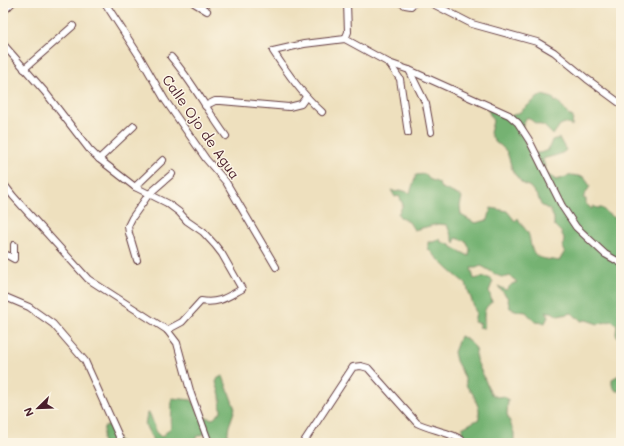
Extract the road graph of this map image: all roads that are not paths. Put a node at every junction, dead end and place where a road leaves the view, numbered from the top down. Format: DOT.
graph roads {
  1 [pos="12,3"];
  2 [pos="105,3"];
  3 [pos="194,3"];
  4 [pos="348,3"];
  5 [pos="401,3"];
  6 [pos="414,3"];
  7 [pos="431,3"];
  8 [pos="206,11"];
  9 [pos="3,12"];
  10 [pos="73,26"];
  11 [pos="345,40"];
  12 [pos="3,44"];
  13 [pos="171,57"];
  14 [pos="390,63"];
  15 [pos="24,69"];
  16 [pos="409,70"];
  17 [pos="306,97"];
  18 [pos="621,104"];
  19 [pos="205,106"];
  20 [pos="322,112"];
  21 [pos="134,126"];
  22 [pos="431,132"];
  23 [pos="408,133"];
  24 [pos="226,136"];
  25 [pos="99,158"];
  26 [pos="163,160"];
  27 [pos="172,174"];
  28 [pos="3,183"];
  29 [pos="135,187"];
  30 [pos="148,194"];
  31 [pos="14,245"];
  32 [pos="3,252"];
  33 [pos="136,260"];
  34 [pos="621,263"];
  35 [pos="276,267"];
  36 [pos="3,296"];
  37 [pos="167,330"];
  38 [pos="122,443"];
  39 [pos="209,443"];
  40 [pos="304,443"];
  41 [pos="464,443"];
  1 -- 9 [label="street"];
  2 -- 35 [label="street, Calle Ojo de Agua"];
  3 -- 8 [label="street"];
  4 -- 11 [label="street"];
  5 -- 6 [label="street"];
  7 -- 18 [label="street"];
  10 -- 15 [label="street"];
  11 -- 14 [label="street"];
  11 -- 17 [label="street"];
  12 -- 15 [label="street"];
  13 -- 19 [label="street"];
  14 -- 16 [label="street"];
  14 -- 23 [label="street"];
  15 -- 25 [label="street"];
  16 -- 22 [label="street"];
  16 -- 34 [label="street"];
  17 -- 19 [label="street"];
  17 -- 20 [label="street"];
  19 -- 24 [label="street"];
  21 -- 25 [label="street"];
  25 -- 29 [label="street"];
  26 -- 29 [label="street"];
  27 -- 30 [label="street"];
  28 -- 37 [label="street"];
  29 -- 30 [label="street"];
  30 -- 33 [label="street"];
  30 -- 37 [label="street"];
  31 -- 32 [label="street"];
  36 -- 38 [label="street"];
  37 -- 39 [label="street"];
  40 -- 41 [label="street"];
}
